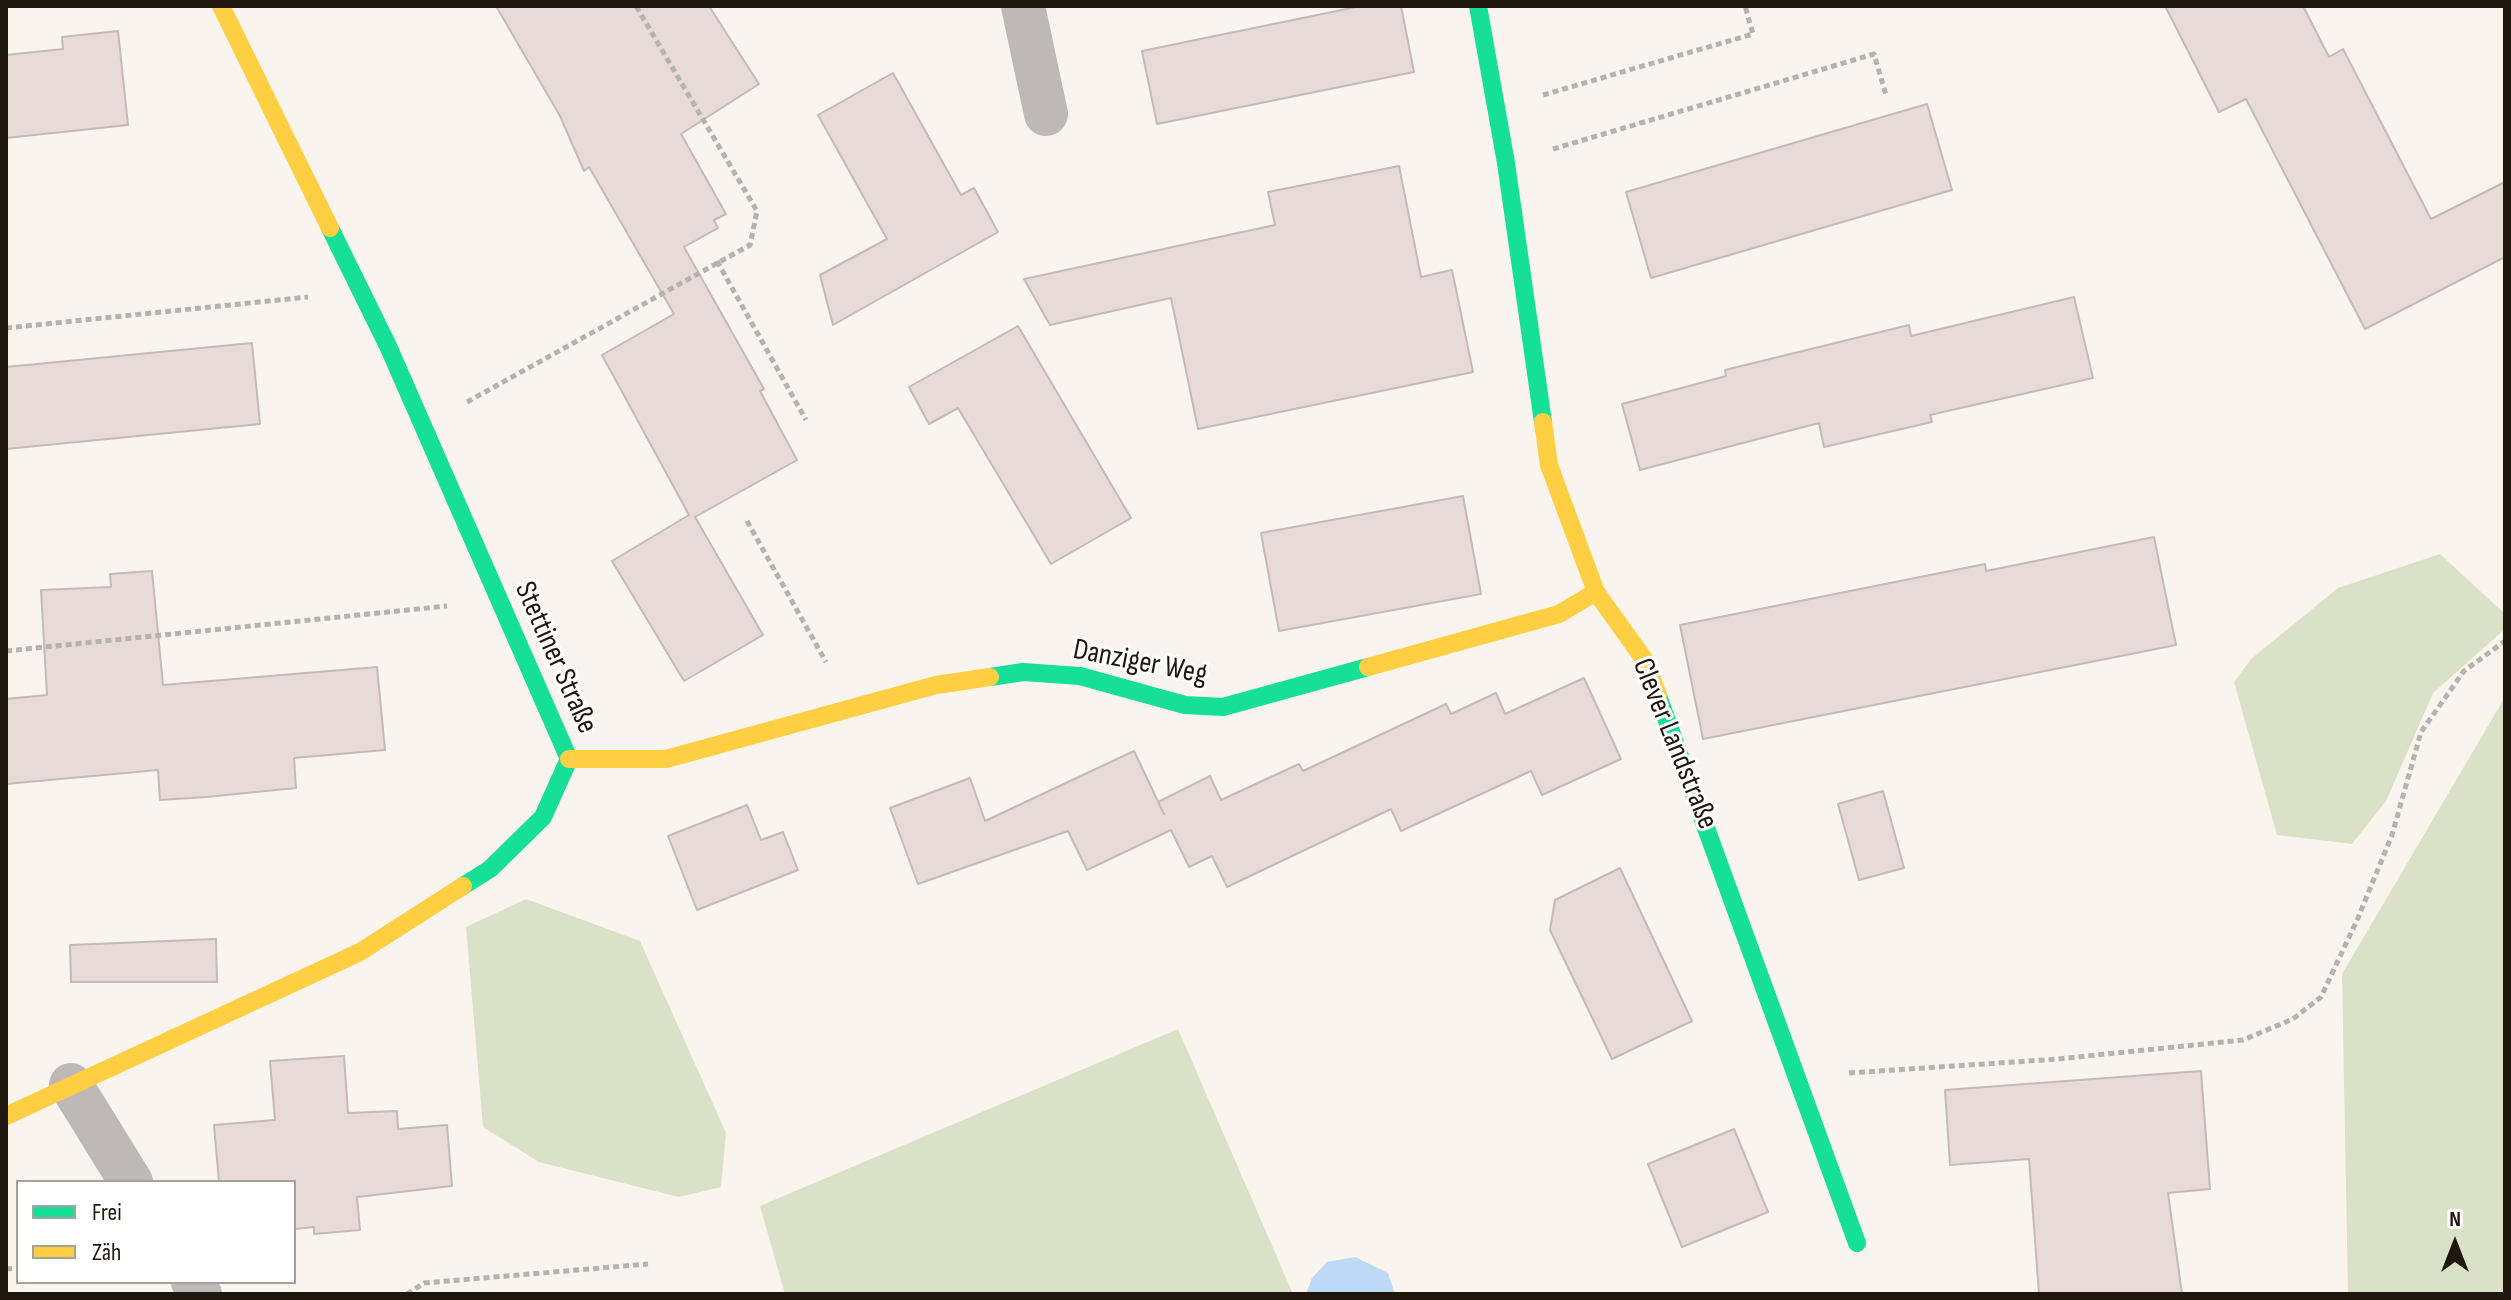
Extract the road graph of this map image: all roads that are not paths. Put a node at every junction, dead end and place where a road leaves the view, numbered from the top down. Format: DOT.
graph roads {
  1 [pos="221,6"];
  2 [pos="1023,6"];
  3 [pos="1478,6"];
  4 [pos="1046,114"];
  5 [pos="1596,592"];
  6 [pos="569,759"];
  7 [pos="71,1085"];
  8 [pos="6,1116"];
  9 [pos="130,1180"];
  10 [pos="1857,1243"];
  1 -- 6 [label="street, Stettiner Straße"];
  2 -- 4 [label="street"];
  3 -- 5 [label="street, Clever Landstraße"];
  5 -- 6 [label="street, Danziger Weg"];
  5 -- 10 [label="street, Clever Landstraße"];
  6 -- 7 [label="street, Stettiner Straße"];
  7 -- 8 [label="street, Stettiner Straße"];
  7 -- 9 [label="street"];
}
